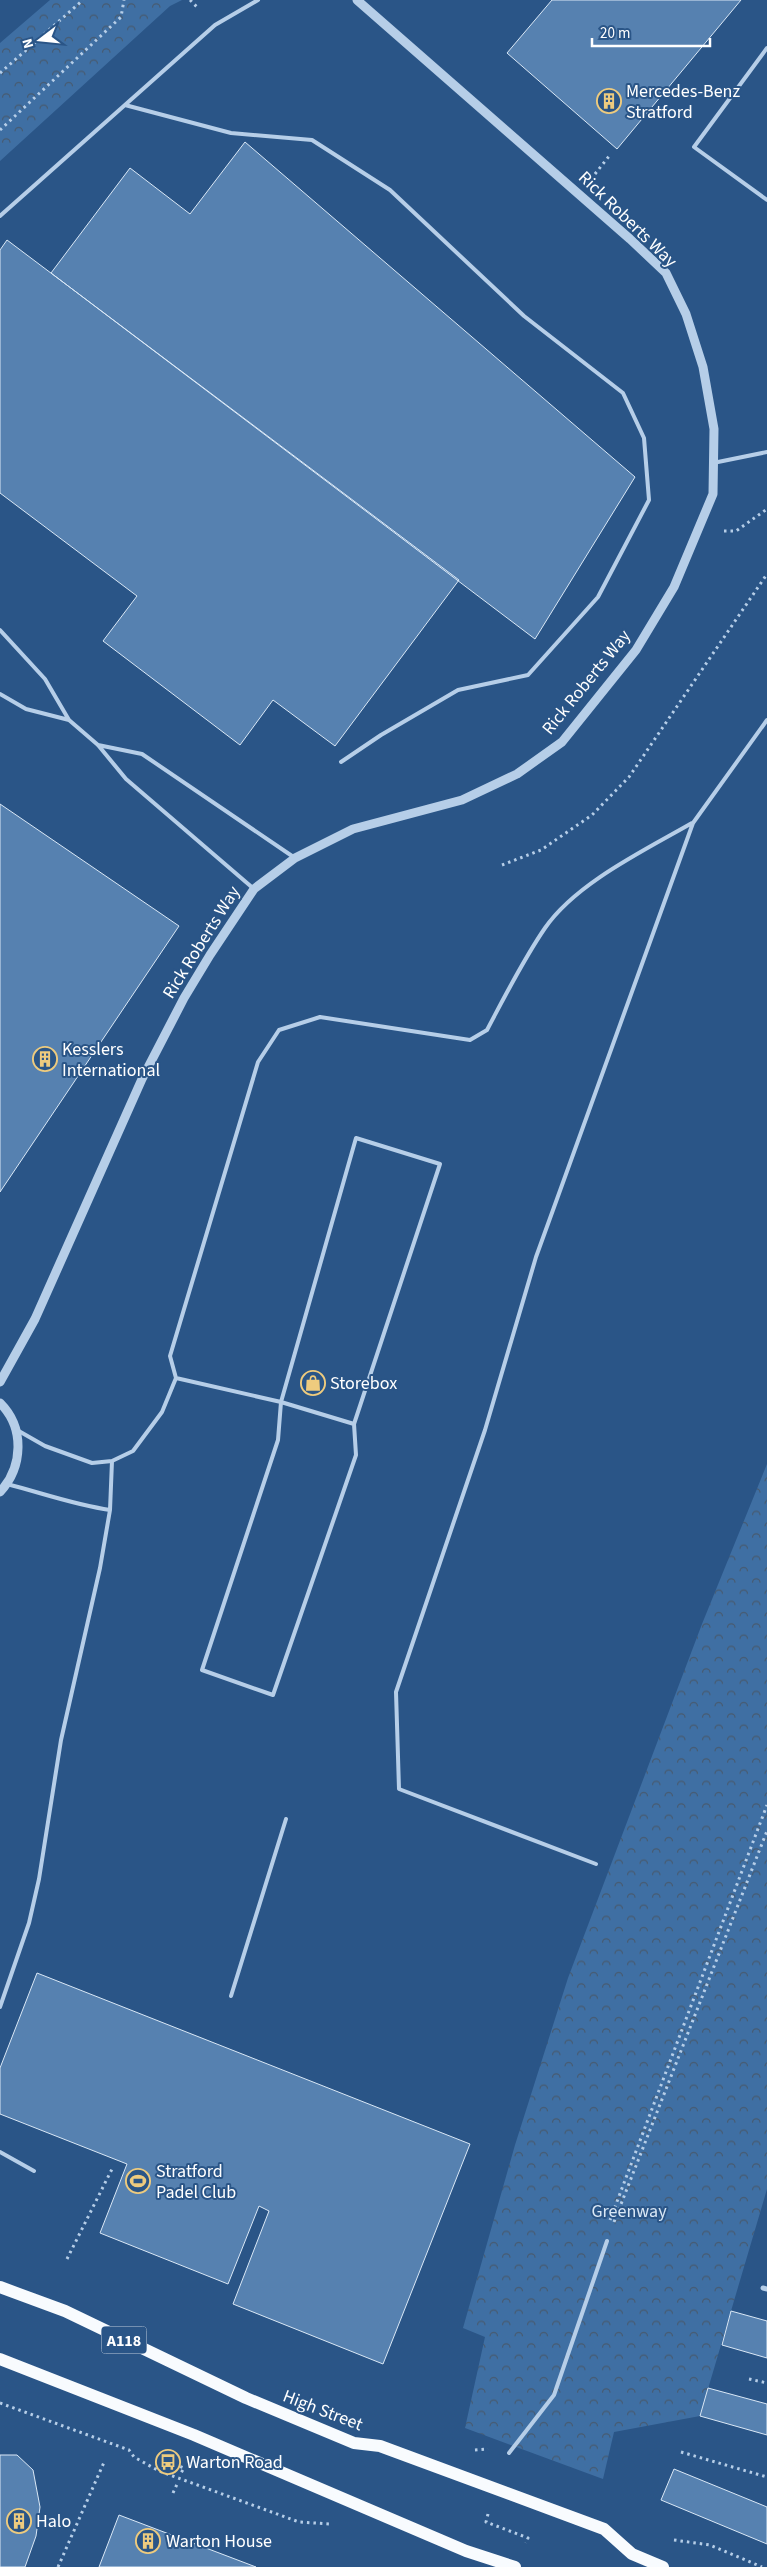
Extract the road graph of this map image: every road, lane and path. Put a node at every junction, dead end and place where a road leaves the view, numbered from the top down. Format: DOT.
graph roads {
  1 [pos="83,0"];
  2 [pos="124,0"];
  3 [pos="258,0"];
  4 [pos="357,0"];
  5 [pos="767,48"];
  6 [pos="0,74"];
  7 [pos="125,105"];
  8 [pos="0,130"];
  9 [pos="610,155"];
  10 [pos="598,170"];
  11 [pos="767,200"];
  12 [pos="0,216"];
  13 [pos="767,452"];
  14 [pos="713,463"];
  15 [pos="767,509"];
  16 [pos="699,531"];
  17 [pos="767,574"];
  18 [pos="0,630"];
  19 [pos="0,694"];
  20 [pos="69,720"];
  21 [pos="767,720"];
  22 [pos="98,745"];
  23 [pos="341,762"];
  24 [pos="693,823"];
  25 [pos="295,858"];
  26 [pos="502,865"];
  27 [pos="254,889"];
  28 [pos="176,1378"];
  29 [pos="0,1382"];
  30 [pos="281,1402"];
  31 [pos="0,1403"];
  32 [pos="354,1424"];
  33 [pos="17,1430"];
  34 [pos="112,1461"];
  35 [pos="7,1484"];
  36 [pos="0,1492"];
  37 [pos="110,1510"];
  38 [pos="767,1805"];
  39 [pos="286,1819"];
  40 [pos="767,1831"];
  41 [pos="596,1864"];
  42 [pos="231,1996"];
  43 [pos="0,2007"];
  44 [pos="0,2152"];
  45 [pos="113,2167"];
  46 [pos="34,2171"];
  47 [pos="607,2241"];
  48 [pos="67,2259"];
  49 [pos="0,2287"];
  50 [pos="0,2359"];
  51 [pos="749,2379"];
  52 [pos="767,2383"];
  53 [pos="0,2403"];
  54 [pos="681,2452"];
  55 [pos="509,2453"];
  56 [pos="105,2460"];
  57 [pos="168,2462"];
  58 [pos="181,2473"];
  59 [pos="767,2477"];
  60 [pos="178,2482"];
  61 [pos="173,2493"];
  62 [pos="489,2512"];
  63 [pos="339,2524"];
  64 [pos="700,2543"];
  65 [pos="523,2550"];
  66 [pos="58,2567"];
  67 [pos="516,2567"];
  68 [pos="663,2567"];
  69 [pos="762,2567"];
  1 -- 6 [label="path"];
  2 -- 8 [label="path"];
  3 -- 7 [label="lane"];
  4 -- 14 [label="street, Rick Roberts Way"];
  5 -- 11 [label="lane"];
  7 -- 12 [label="lane"];
  7 -- 23 [label="lane"];
  9 -- 10 [label="path"];
  13 -- 14 [label="lane"];
  14 -- 16 [label="street, Rick Roberts Way"];
  15 -- 16 [label="path"];
  16 -- 25 [label="street, Rick Roberts Way"];
  17 -- 26 [label="path"];
  18 -- 20 [label="lane"];
  19 -- 20 [label="lane"];
  20 -- 22 [label="lane"];
  21 -- 24 [label="lane"];
  22 -- 25 [label="lane"];
  22 -- 27 [label="lane"];
  24 -- 28 [label="lane"];
  24 -- 41 [label="lane"];
  25 -- 27 [label="street, Rick Roberts Way"];
  27 -- 29 [label="street, Rick Roberts Way"];
  28 -- 30 [label="lane"];
  28 -- 34 [label="lane"];
  30 -- 32 [label="lane"];
  30 -- 32 [label="lane"];
  30 -- 32 [label="lane"];
  31 -- 33 [label="street"];
  33 -- 34 [label="lane"];
  33 -- 35 [label="street"];
  34 -- 37 [label="lane"];
  35 -- 36 [label="street"];
  35 -- 37 [label="lane"];
  37 -- 43 [label="lane"];
  38 -- 47 [label="path"];
  39 -- 42 [label="lane"];
  40 -- 47 [label="path"];
  44 -- 46 [label="lane"];
  45 -- 48 [label="path"];
  47 -- 55 [label="lane"];
  49 -- 68 [label="main road, High Street / A118"];
  50 -- 67 [label="main road"];
  51 -- 52 [label="path"];
  53 -- 63 [label="path"];
  54 -- 59 [label="path"];
  56 -- 66 [label="path"];
  57 -- 58 [label="path"];
  60 -- 61 [label="path"];
  62 -- 65 [label="path"];
  64 -- 69 [label="path"];
}
